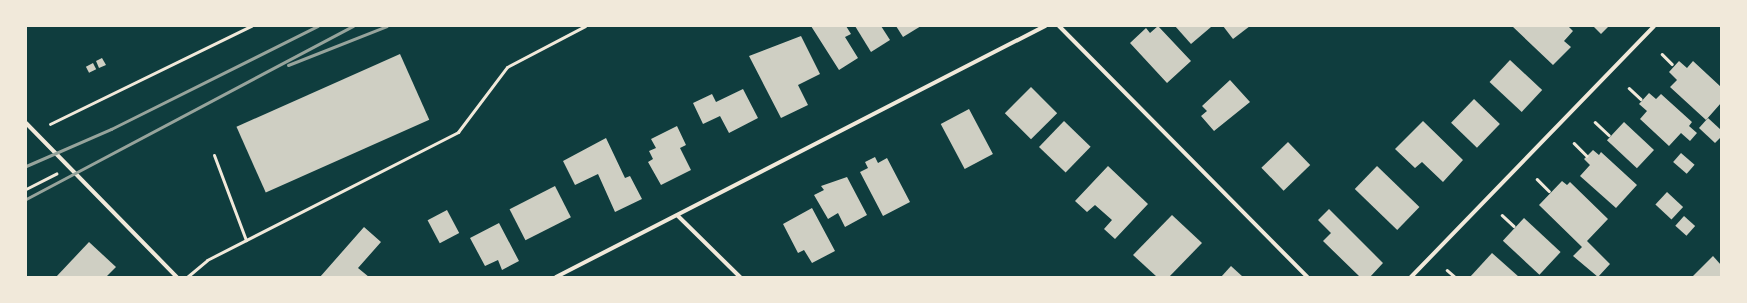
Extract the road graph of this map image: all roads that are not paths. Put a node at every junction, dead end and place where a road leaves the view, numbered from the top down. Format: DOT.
graph roads {
  1 [pos="585,26"];
  2 [pos="1045,26"];
  3 [pos="1059,26"];
  4 [pos="1654,26"];
  5 [pos="26,123"];
  6 [pos="214,155"];
  7 [pos="678,216"];
  8 [pos="246,240"];
  9 [pos="1414,276"];
  10 [pos="177,277"];
  11 [pos="187,277"];
  12 [pos="556,277"];
  13 [pos="740,277"];
  14 [pos="1307,277"];
  1 -- 8 [label="lane"];
  2 -- 7 [label="street"];
  3 -- 14 [label="street"];
  4 -- 9 [label="street"];
  5 -- 10 [label="street"];
  6 -- 8 [label="lane"];
  7 -- 12 [label="street"];
  7 -- 13 [label="street"];
  8 -- 11 [label="lane"];
}
